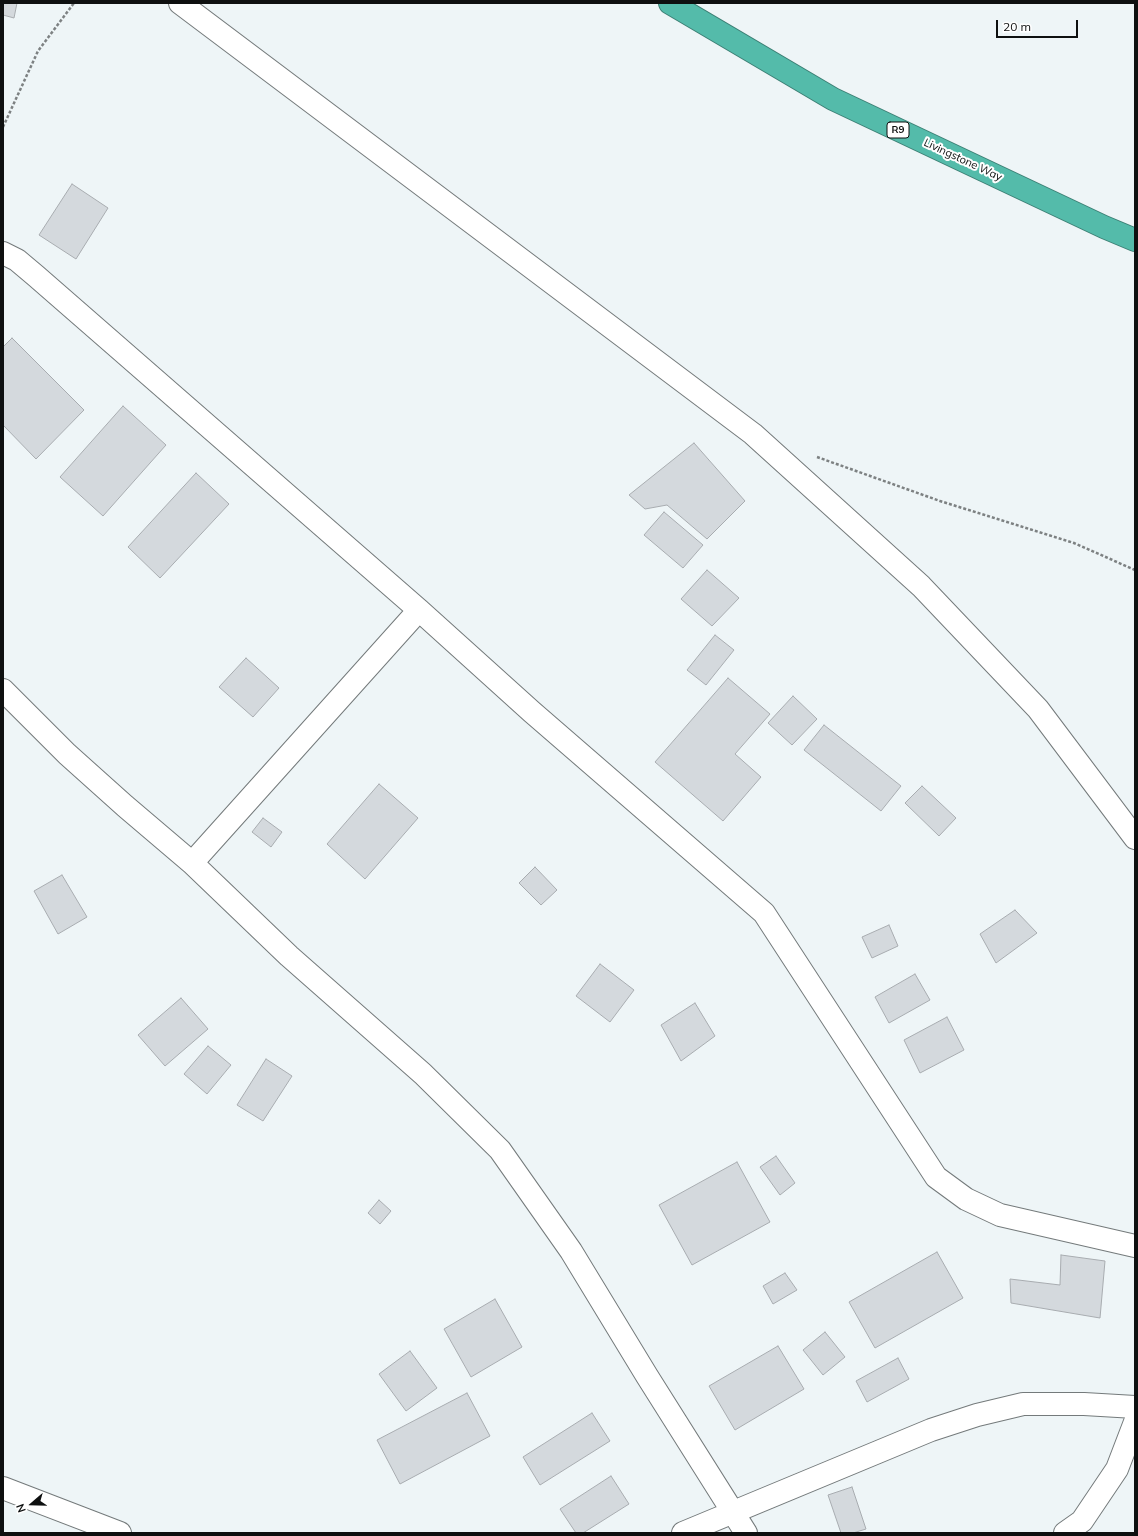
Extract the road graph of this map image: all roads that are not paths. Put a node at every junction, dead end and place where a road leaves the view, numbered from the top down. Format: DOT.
graph roads {
  1 [pos="180,3"];
  2 [pos="670,3"];
  3 [pos="1135,240"];
  4 [pos="3,253"];
  5 [pos="420,610"];
  6 [pos="3,690"];
  7 [pos="1135,838"];
  8 [pos="192,863"];
  9 [pos="1135,1246"];
  10 [pos="1135,1407"];
  11 [pos="1135,1422"];
  12 [pos="3,1488"];
  13 [pos="733,1513"];
  14 [pos="120,1533"];
  15 [pos="683,1533"];
  16 [pos="746,1533"];
  17 [pos="1065,1533"];
  1 -- 7 [label="street"];
  2 -- 3 [label="highway, Livingstone Way / R9"];
  4 -- 5 [label="street"];
  5 -- 8 [label="street"];
  5 -- 9 [label="street"];
  6 -- 8 [label="street"];
  8 -- 13 [label="street"];
  10 -- 13 [label="street"];
  11 -- 17 [label="street"];
  12 -- 14 [label="street"];
  13 -- 15 [label="street"];
  13 -- 16 [label="street"];
}
